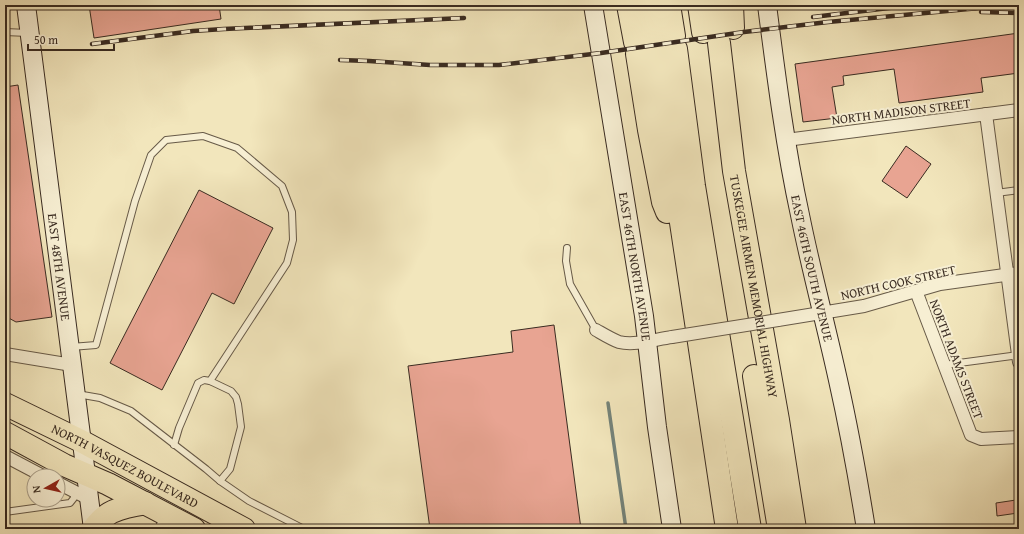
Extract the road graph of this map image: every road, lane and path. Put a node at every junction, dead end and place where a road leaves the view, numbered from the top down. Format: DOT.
graph roads {
  1 [pos="26,5"];
  2 [pos="593,5"];
  3 [pos="628,5"];
  4 [pos="650,5"];
  5 [pos="669,5"];
  6 [pos="699,5"];
  7 [pos="715,5"];
  8 [pos="732,5"];
  9 [pos="767,5"];
  10 [pos="5,32"];
  11 [pos="30,33"];
  12 [pos="719,37"];
  13 [pos="655,45"];
  14 [pos="1019,110"];
  15 [pos="986,114"];
  16 [pos="786,140"];
  17 [pos="1019,190"];
  18 [pos="996,193"];
  19 [pos="567,248"];
  20 [pos="1013,273"];
  21 [pos="916,291"];
  22 [pos="822,313"];
  23 [pos="596,330"];
  24 [pos="647,341"];
  25 [pos="69,348"];
  26 [pos="5,354"];
  27 [pos="1019,358"];
  28 [pos="72,365"];
  29 [pos="944,365"];
  30 [pos="210,381"];
  31 [pos="75,394"];
  32 [pos="5,404"];
  33 [pos="5,433"];
  34 [pos="1019,436"];
  35 [pos="81,441"];
  36 [pos="174,444"];
  37 [pos="5,456"];
  38 [pos="28,468"];
  39 [pos="220,481"];
  40 [pos="66,485"];
  41 [pos="83,488"];
  42 [pos="145,504"];
  43 [pos="5,512"];
  44 [pos="161,521"];
  45 [pos="93,529"];
  46 [pos="194,529"];
  47 [pos="244,529"];
  48 [pos="304,529"];
  49 [pos="672,529"];
  50 [pos="727,529"];
  51 [pos="750,529"];
  52 [pos="779,529"];
  53 [pos="795,529"];
  54 [pos="866,529"];
  1 -- 11 [label="main road, EAST 48TH AVENUE"];
  2 -- 24 [label="main road, EAST 46TH NORTH AVENUE"];
  3 -- 13 [label="highway"];
  4 -- 13 [label="highway"];
  5 -- 13 [label="highway"];
  6 -- 12 [label="highway"];
  7 -- 12 [label="highway, TUSKEGEE AIRMEN MEMORIAL HIGHWAY"];
  8 -- 12 [label="highway"];
  9 -- 16 [label="main road, EAST 46TH SOUTH AVENUE"];
  10 -- 11 [label="lane"];
  11 -- 25 [label="main road, EAST 48TH AVENUE"];
  12 -- 52 [label="highway"];
  12 -- 53 [label="highway, TUSKEGEE AIRMEN MEMORIAL HIGHWAY"];
  13 -- 50 [label="highway"];
  13 -- 51 [label="highway"];
  14 -- 15 [label="street, NORTH MADISON STREET"];
  15 -- 16 [label="street, NORTH MADISON STREET"];
  15 -- 18 [label="street"];
  16 -- 22 [label="main road, EAST 46TH SOUTH AVENUE"];
  17 -- 18 [label="lane"];
  18 -- 20 [label="street"];
  19 -- 23 [label="lane"];
  20 -- 21 [label="street, NORTH COOK STREET"];
  20 -- 27 [label="street"];
  21 -- 22 [label="street, NORTH COOK STREET"];
  21 -- 29 [label="street, NORTH ADAMS STREET"];
  22 -- 24 [label="street, NORTH COOK STREET, bridge"];
  22 -- 54 [label="main road, EAST 46TH SOUTH AVENUE"];
  23 -- 24 [label="street, NORTH COOK STREET"];
  24 -- 49 [label="main road, EAST 46TH NORTH AVENUE"];
  25 -- 28 [label="main road, EAST 48TH AVENUE"];
  25 -- 30 [label="lane"];
  26 -- 28 [label="street"];
  27 -- 29 [label="lane"];
  28 -- 31 [label="main road, EAST 48TH AVENUE"];
  29 -- 34 [label="street, NORTH ADAMS STREET"];
  30 -- 36 [label="lane"];
  30 -- 39 [label="lane"];
  31 -- 35 [label="main road, EAST 48TH AVENUE"];
  31 -- 36 [label="lane"];
  32 -- 35 [label="highway, NORTH VASQUEZ BOULEVARD"];
  33 -- 41 [label="highway, NORTH VASQUEZ BOULEVARD"];
  35 -- 41 [label="main road, EAST 48TH AVENUE"];
  35 -- 47 [label="highway, NORTH VASQUEZ BOULEVARD"];
  36 -- 39 [label="lane"];
  37 -- 38 [label="street"];
  39 -- 48 [label="lane"];
  40 -- 41 [label="street"];
  41 -- 42 [label="highway, NORTH VASQUEZ BOULEVARD"];
  41 -- 43 [label="lane"];
  41 -- 45 [label="main road, EAST 48TH AVENUE"];
  42 -- 44 [label="highway, NORTH VASQUEZ BOULEVARD"];
  42 -- 45 [label="highway"];
  44 -- 46 [label="highway, NORTH VASQUEZ BOULEVARD"];
}
